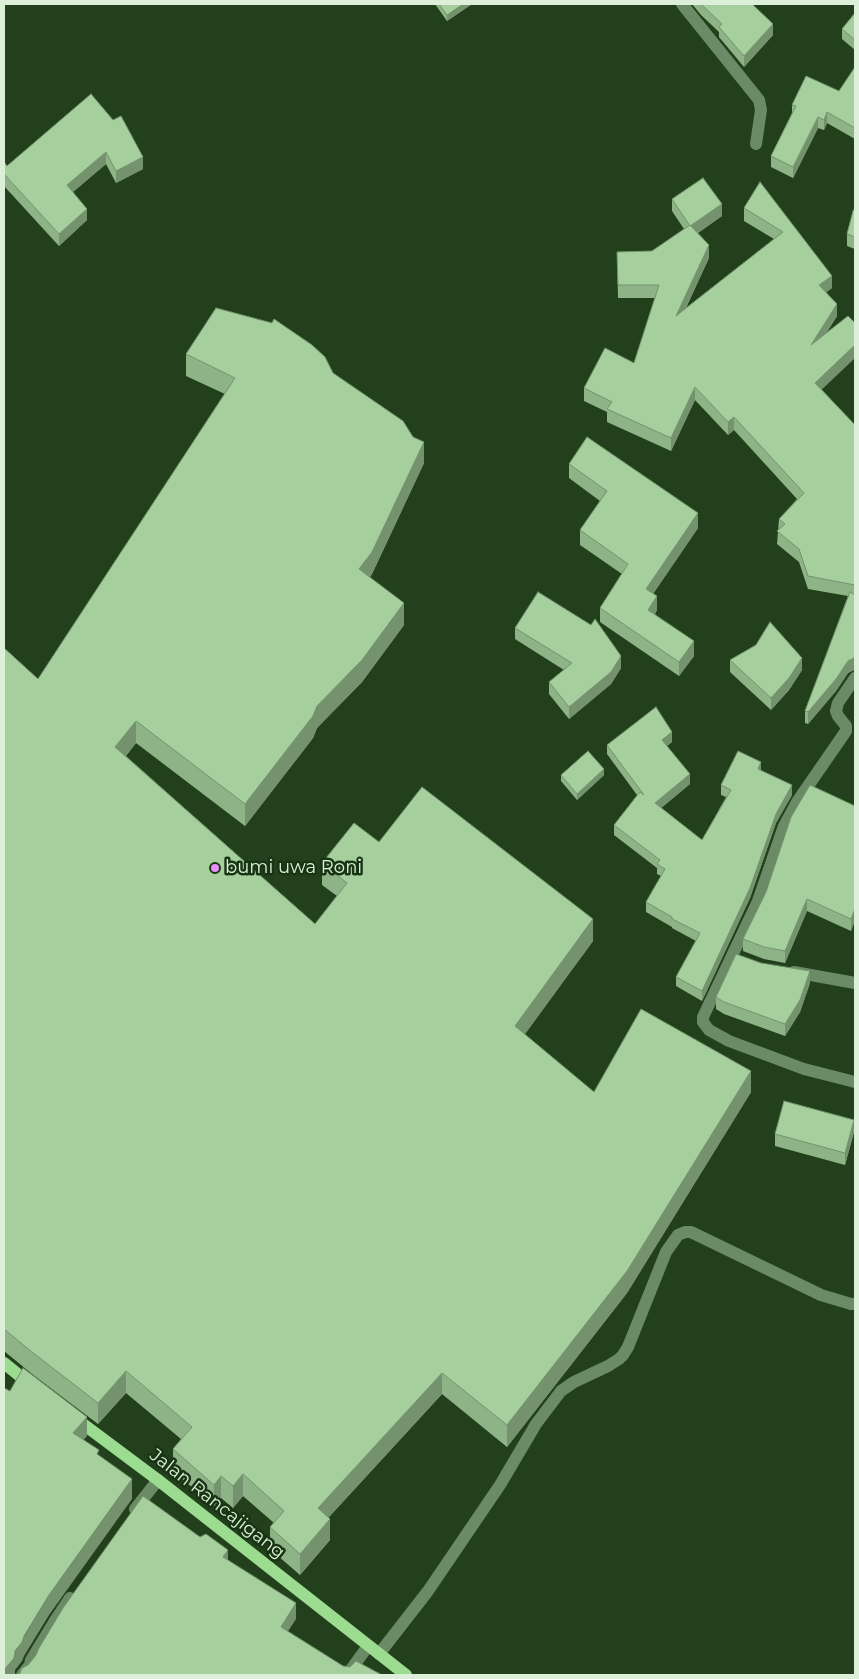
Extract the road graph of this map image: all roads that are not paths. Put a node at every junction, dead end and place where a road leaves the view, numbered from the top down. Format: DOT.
graph roads {
  1 [pos="682,4"];
  2 [pos="756,144"];
  3 [pos="855,678"];
  4 [pos="780,970"];
  5 [pos="855,983"];
  6 [pos="855,1082"];
  7 [pos="855,1304"];
  8 [pos="4,1363"];
  9 [pos="41,1392"];
  10 [pos="64,1410"];
  11 [pos="158,1480"];
  12 [pos="130,1516"];
  13 [pos="77,1590"];
  14 [pos="368,1646"];
  15 [pos="379,1654"];
  16 [pos="22,1675"];
  17 [pos="347,1675"];
  18 [pos="406,1675"];
  1 -- 2 [label="street"];
  3 -- 6 [label="street"];
  4 -- 5 [label="street"];
  7 -- 15 [label="street"];
  8 -- 9 [label="main road"];
  10 -- 11 [label="main road, Jalan Rancajigang"];
  11 -- 12 [label="street"];
  11 -- 14 [label="main road, Jalan Rancajigang"];
  13 -- 16 [label="street"];
  14 -- 15 [label="main road, Jalan Rancajigang"];
  14 -- 17 [label="street"];
  15 -- 18 [label="main road, Jalan Rancajigang"];
}
